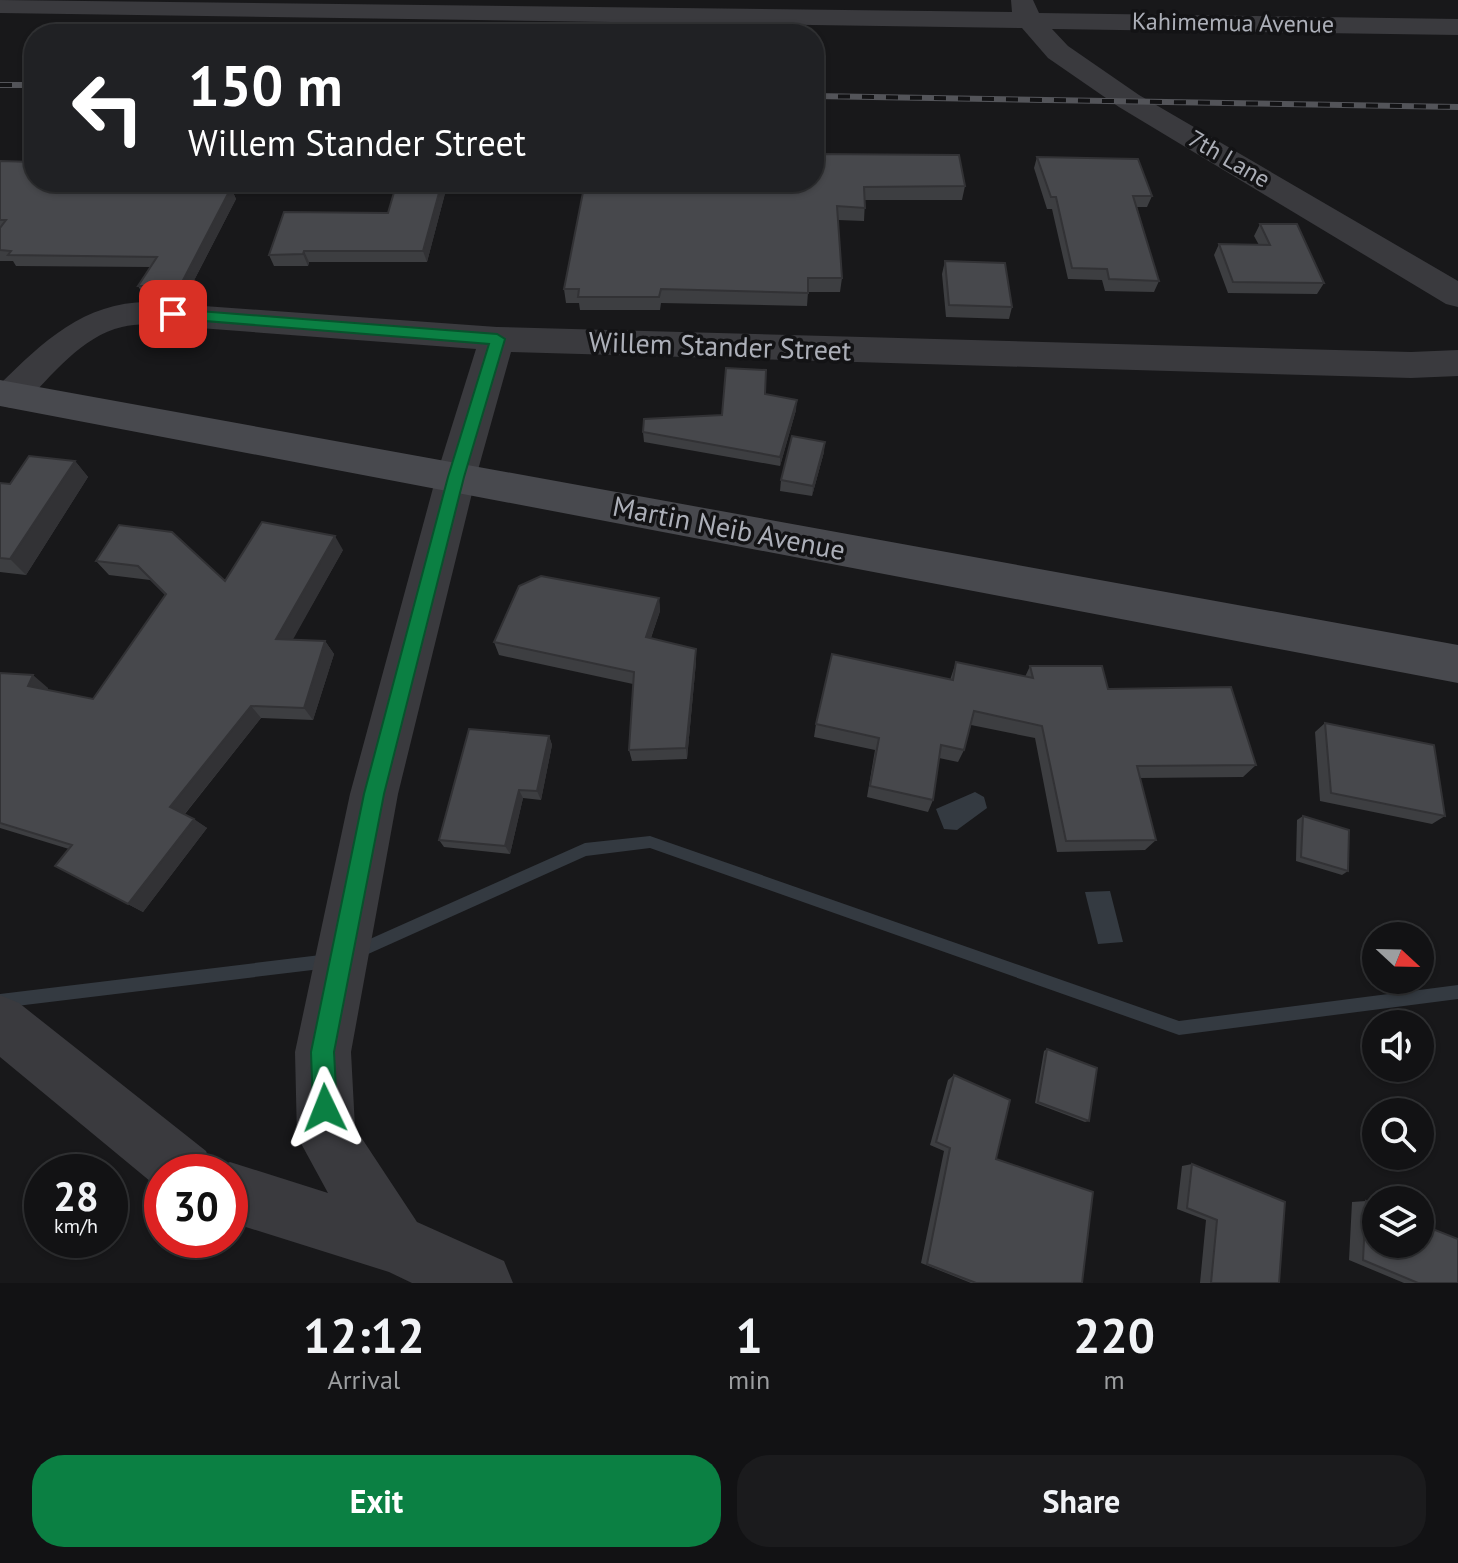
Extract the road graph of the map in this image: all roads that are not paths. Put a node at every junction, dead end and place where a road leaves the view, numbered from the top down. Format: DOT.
graph roads {
  1 [pos="1299,0"];
  2 [pos="149,3"];
  3 [pos="0,5"];
  4 [pos="1025,10"];
  5 [pos="1316,25"];
  6 [pos="1458,27"];
  7 [pos="1458,296"];
  8 [pos="497,339"];
  9 [pos="1458,363"];
  10 [pos="5,394"];
  11 [pos="456,477"];
  12 [pos="1458,664"];
  13 [pos="0,1022"];
  14 [pos="163,1154"];
  15 [pos="248,1198"];
  16 [pos="395,1244"];
  17 [pos="482,1283"];
  1 -- 5 [label="street"];
  2 -- 3 [label="street, Kahimemua Avenue"];
  2 -- 4 [label="street, Kahimemua Avenue"];
  4 -- 5 [label="street, Kahimemua Avenue"];
  4 -- 7 [label="street, 7th Lane"];
  5 -- 6 [label="street, Kahimemua Avenue"];
  8 -- 9 [label="street, Willem Stander Street"];
  8 -- 10 [label="street, Willem Stander Street"];
  8 -- 11 [label="street"];
  10 -- 11 [label="main road, Martin Neib Avenue"];
  11 -- 12 [label="main road, Martin Neib Avenue"];
  11 -- 16 [label="street"];
  13 -- 14 [label="street"];
  15 -- 16 [label="street"];
  16 -- 17 [label="street"];
}
